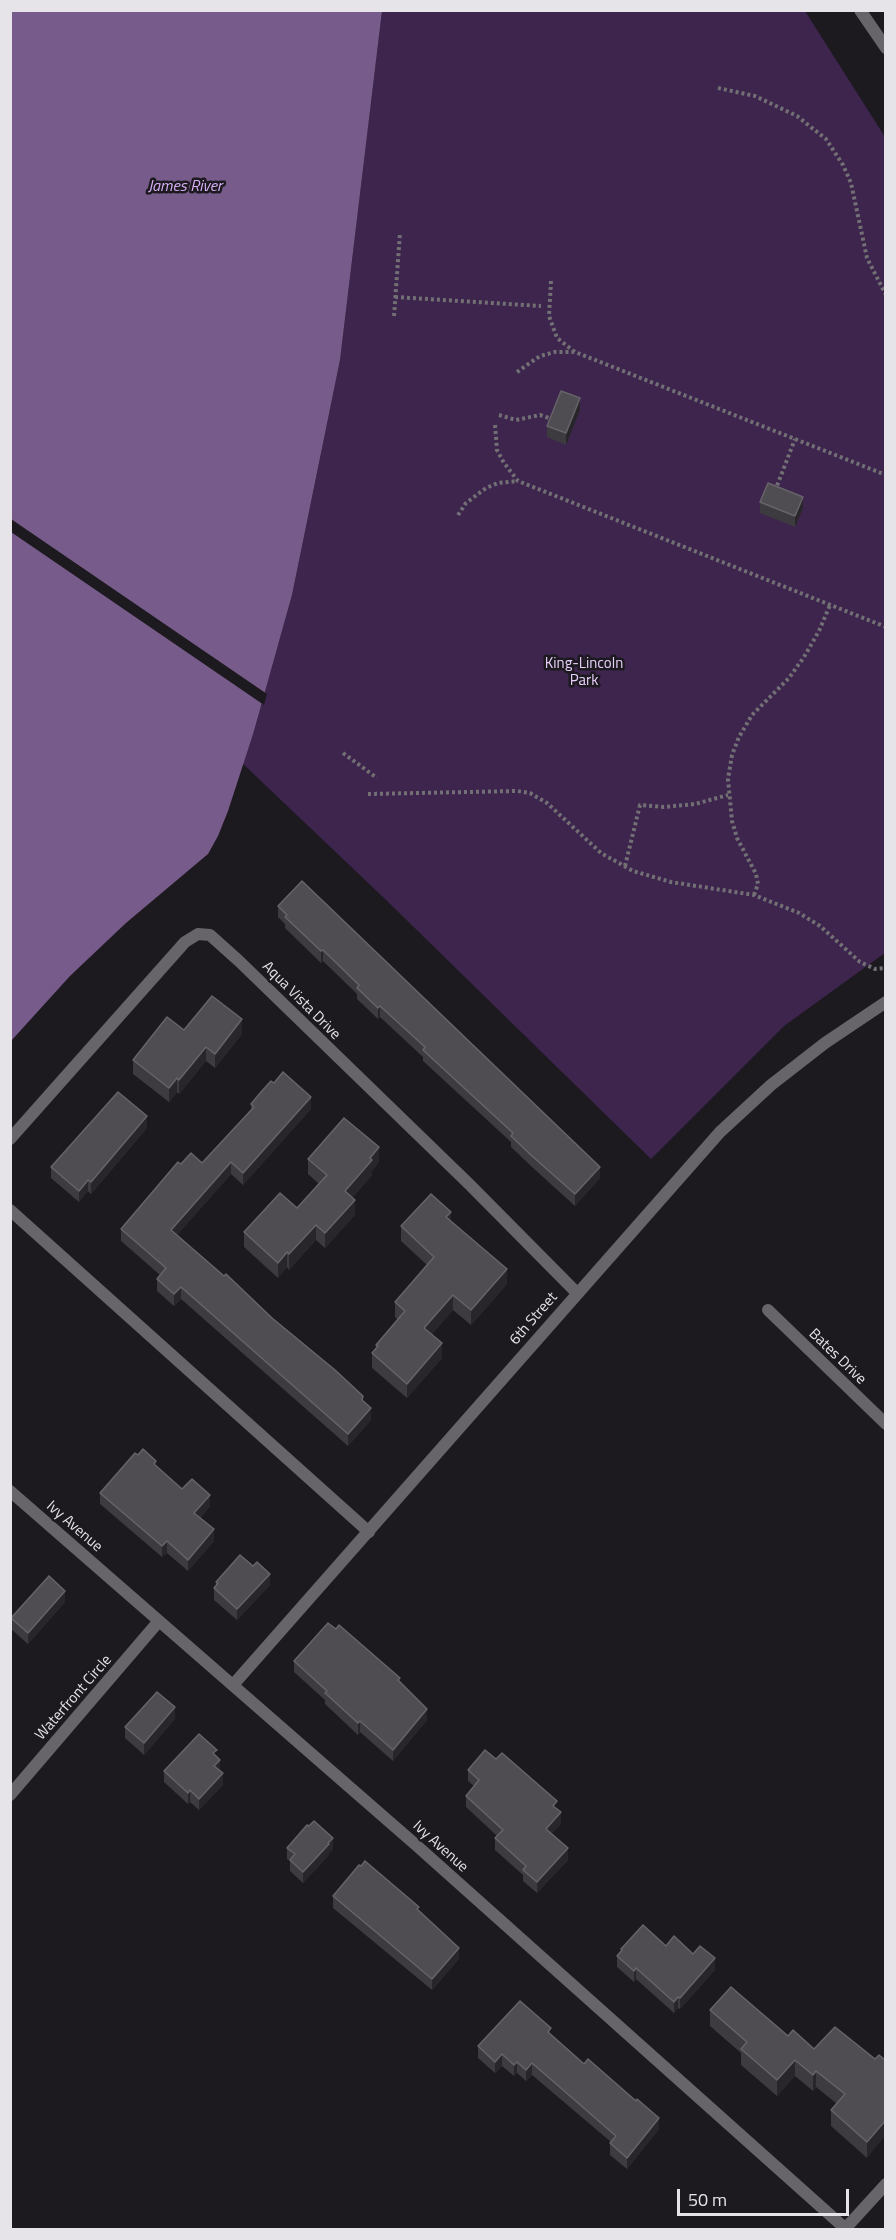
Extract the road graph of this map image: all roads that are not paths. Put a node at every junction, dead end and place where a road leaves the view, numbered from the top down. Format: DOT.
graph roads {
  1 [pos="860,10"];
  2 [pos="885,48"];
  3 [pos="885,1002"];
  4 [pos="10,1139"];
  5 [pos="10,1210"];
  6 [pos="577,1293"];
  7 [pos="768,1310"];
  8 [pos="885,1425"];
  9 [pos="10,1491"];
  10 [pos="369,1532"];
  11 [pos="159,1621"];
  12 [pos="233,1685"];
  13 [pos="10,1795"];
  14 [pos="885,2184"];
  15 [pos="846,2229"];
  1 -- 2 [label="street"];
  3 -- 6 [label="street, 6th Street"];
  4 -- 6 [label="street, Aqua Vista Drive"];
  5 -- 10 [label="street"];
  6 -- 10 [label="street, 6th Street"];
  7 -- 8 [label="street, Bates Drive"];
  9 -- 11 [label="street, Ivy Avenue"];
  10 -- 12 [label="street, 6th Street"];
  11 -- 12 [label="street, Ivy Avenue"];
  11 -- 13 [label="street, Waterfront Circle"];
  12 -- 15 [label="street, Ivy Avenue"];
  14 -- 15 [label="street"];
}
